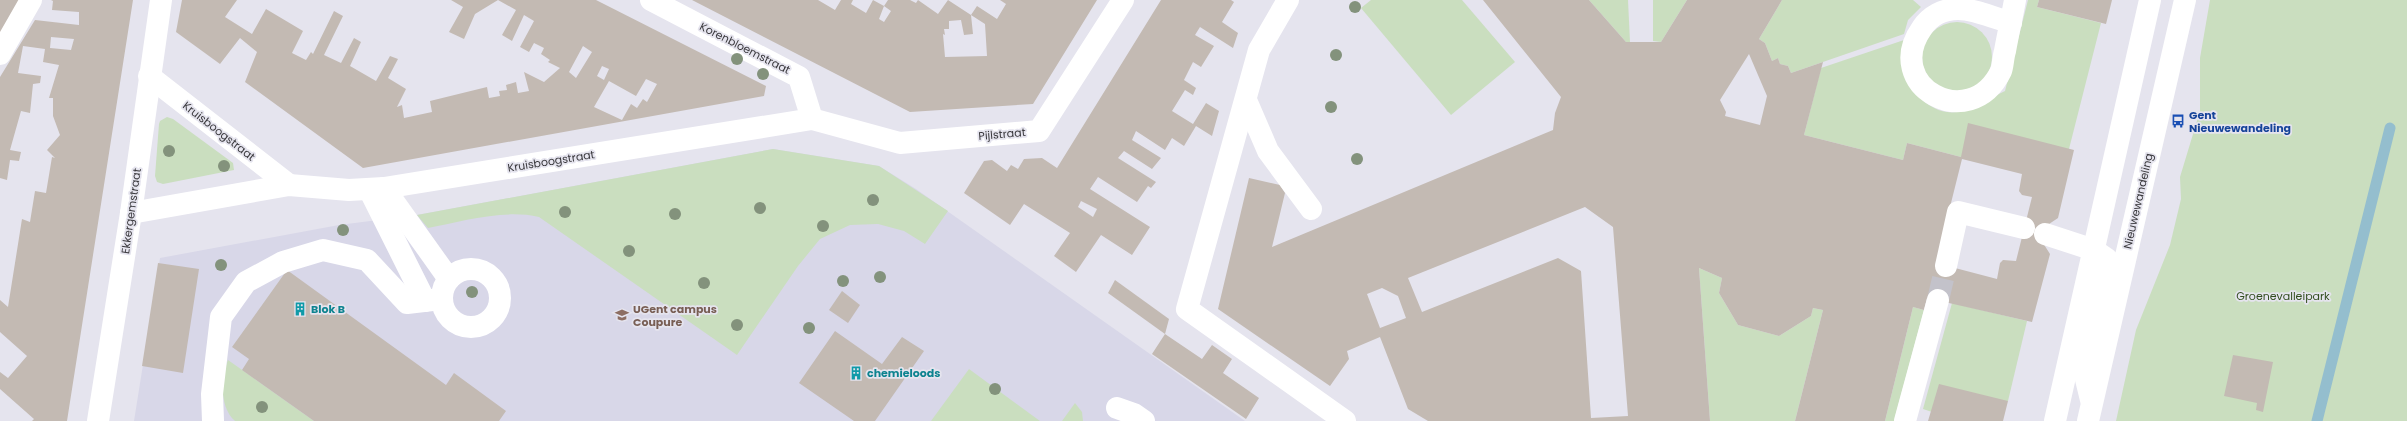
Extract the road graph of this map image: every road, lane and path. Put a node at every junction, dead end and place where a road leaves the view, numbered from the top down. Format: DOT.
graph roads {
  1 [pos="30,0"];
  2 [pos="161,0"];
  3 [pos="651,0"];
  4 [pos="1123,0"];
  5 [pos="1288,0"];
  6 [pos="2015,0"];
  7 [pos="2150,0"];
  8 [pos="2185,0"];
  9 [pos="2011,22"];
  10 [pos="0,54"];
  11 [pos="149,76"];
  12 [pos="1246,100"];
  13 [pos="812,119"];
  14 [pos="289,186"];
  15 [pos="377,188"];
  16 [pos="1311,209"];
  17 [pos="131,214"];
  18 [pos="2094,250"];
  19 [pos="1946,266"];
  20 [pos="449,279"];
  21 [pos="433,300"];
  22 [pos="1938,300"];
  23 [pos="1117,408"];
  24 [pos="2090,412"];
  25 [pos="98,421"];
  26 [pos="212,421"];
  27 [pos="1144,421"];
  28 [pos="1344,421"];
  29 [pos="1905,421"];
  30 [pos="2055,421"];
  1 -- 10 [label="street"];
  2 -- 11 [label="street, Ekkergemstraat"];
  3 -- 13 [label="street, Korenbloemstraat"];
  4 -- 13 [label="street, Pijlstraat"];
  5 -- 12 [label="street"];
  6 -- 9 [label="street"];
  7 -- 18 [label="street"];
  8 -- 24 [label="street, Nieuwewandeling"];
  9 -- 9 [label="street"];
  11 -- 14 [label="street, Kruisboogstraat"];
  11 -- 17 [label="street, Ekkergemstraat"];
  12 -- 16 [label="street"];
  12 -- 28 [label="street"];
  13 -- 15 [label="street, Kruisboogstraat"];
  14 -- 15 [label="street, Kruisboogstraat"];
  14 -- 17 [label="street, Kruisboogstraat"];
  15 -- 20 [label="street"];
  15 -- 21 [label="street"];
  17 -- 25 [label="street, Ekkergemstraat"];
  18 -- 19 [label="street"];
  18 -- 24 [label="street, Nieuwewandeling"];
  18 -- 30 [label="street"];
  20 -- 21 [label="street"];
  20 -- 21 [label="street"];
  21 -- 26 [label="street"];
  22 -- 29 [label="street"];
  23 -- 27 [label="street"];
}
